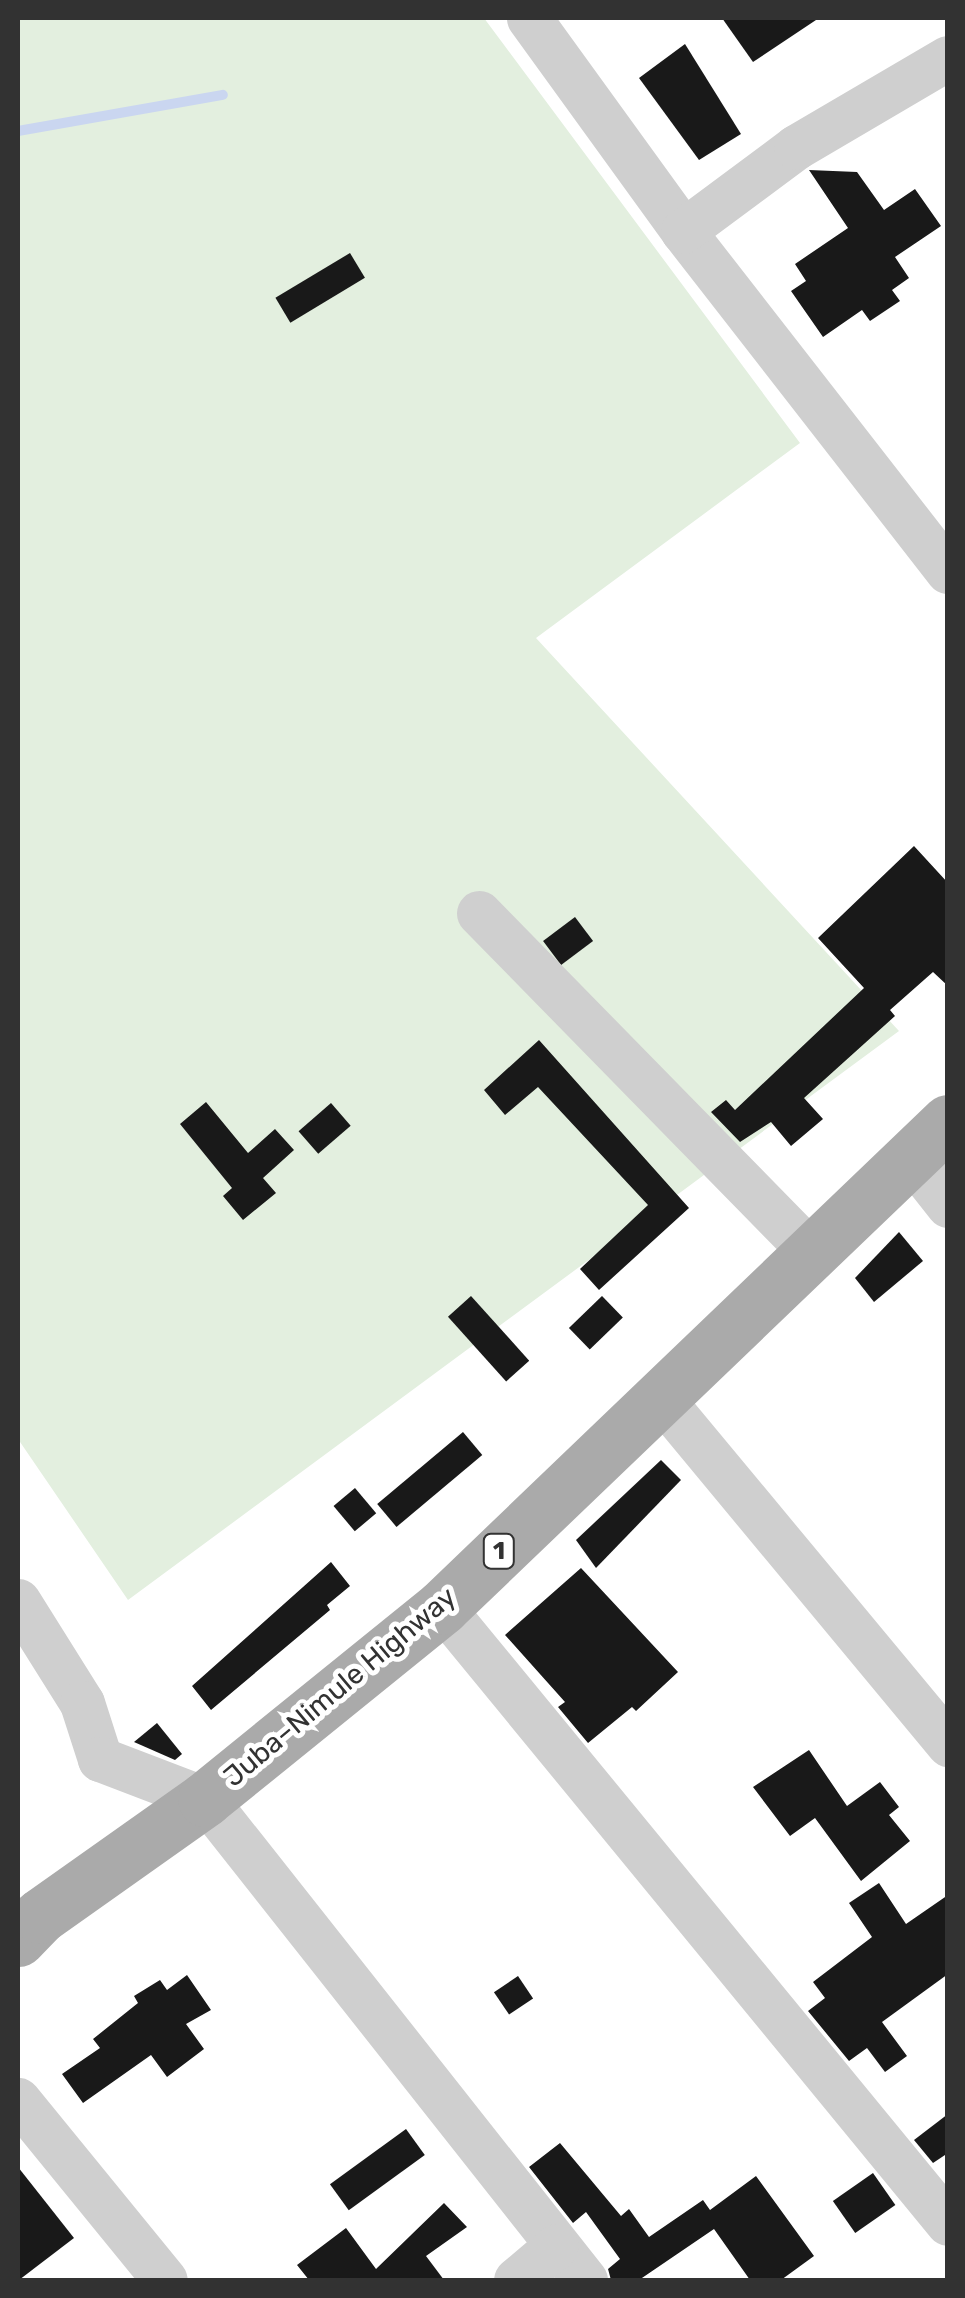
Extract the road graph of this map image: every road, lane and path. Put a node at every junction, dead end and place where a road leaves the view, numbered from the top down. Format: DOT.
graph roads {
  1 [pos="529,18"];
  2 [pos="948,58"];
  3 [pos="683,231"];
  4 [pos="948,571"];
  5 [pos="478,914"];
  6 [pos="929,1140"];
  7 [pos="948,1205"];
  8 [pos="812,1253"];
  9 [pos="661,1398"];
  10 [pos="18,1601"];
  11 [pos="442,1607"];
  12 [pos="948,1744"];
  13 [pos="205,1799"];
  14 [pos="18,1939"];
  15 [pos="18,2100"];
  16 [pos="948,2223"];
  17 [pos="556,2246"];
  18 [pos="165,2280"];
  19 [pos="516,2280"];
  20 [pos="585,2280"];
  1 -- 3 [label="street"];
  2 -- 3 [label="street"];
  3 -- 4 [label="street"];
  5 -- 8 [label="street"];
  6 -- 7 [label="street"];
  6 -- 8 [label="main road, Juba–Nimule Highway / 1"];
  8 -- 9 [label="main road, Juba–Nimule Highway / 1"];
  9 -- 11 [label="main road, Juba–Nimule Highway / 1"];
  9 -- 12 [label="street"];
  10 -- 13 [label="street"];
  11 -- 13 [label="main road, Juba–Nimule Highway / 1"];
  11 -- 16 [label="street"];
  13 -- 14 [label="main road, Juba–Nimule Highway / 1"];
  13 -- 17 [label="street"];
  15 -- 18 [label="street"];
  17 -- 19 [label="street"];
  17 -- 20 [label="street"];
}
